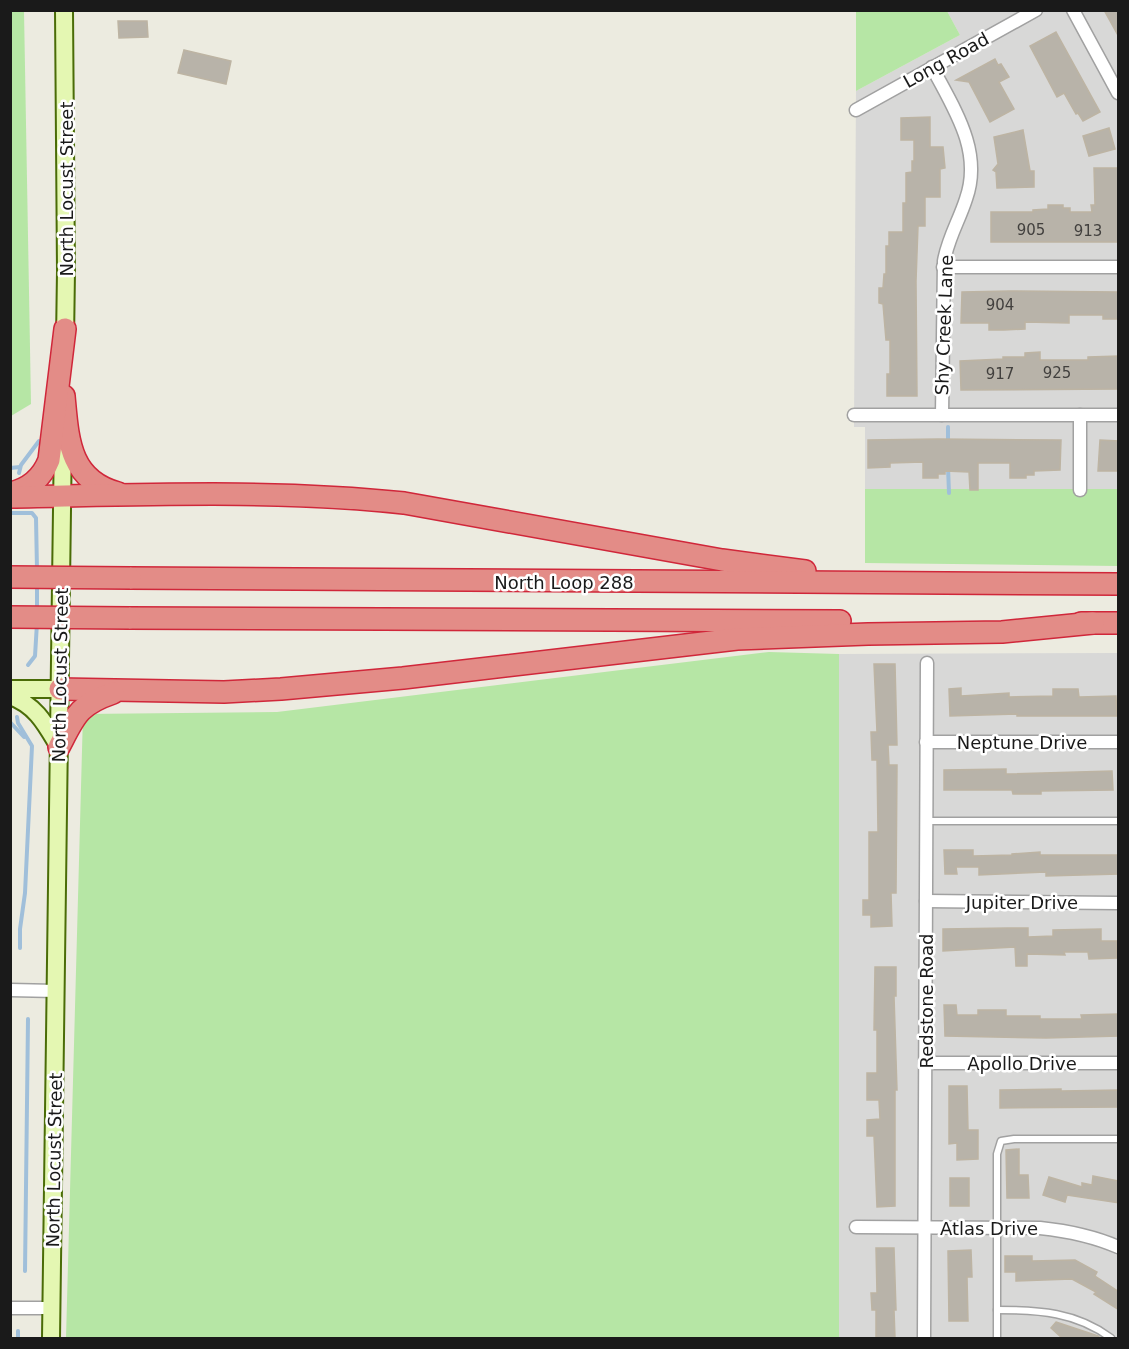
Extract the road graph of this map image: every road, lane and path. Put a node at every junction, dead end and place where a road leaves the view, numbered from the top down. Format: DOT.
graph roads {
  1 [pos="64,10"];
  2 [pos="1036,10"];
  3 [pos="1073,10"];
  4 [pos="932,67"];
  5 [pos="1119,93"];
  6 [pos="856,110"];
  7 [pos="943,267"];
  8 [pos="1119,267"];
  9 [pos="65,329"];
  10 [pos="64,395"];
  11 [pos="854,415"];
  12 [pos="942,415"];
  13 [pos="1080,415"];
  14 [pos="1119,415"];
  15 [pos="1080,490"];
  16 [pos="10,495"];
  17 [pos="124,495"];
  18 [pos="62,496"];
  19 [pos="10,578"];
  20 [pos="952,583"];
  21 [pos="1119,584"];
  22 [pos="10,617"];
  23 [pos="1093,623"];
  24 [pos="1119,623"];
  25 [pos="927,663"];
  26 [pos="10,689"];
  27 [pos="60,689"];
  28 [pos="123,690"];
  29 [pos="10,696"];
  30 [pos="927,742"];
  31 [pos="1119,742"];
  32 [pos="59,747"];
  33 [pos="926,821"];
  34 [pos="1119,821"];
  35 [pos="926,901"];
  36 [pos="1119,903"];
  37 [pos="10,990"];
  38 [pos="56,991"];
  39 [pos="925,1063"];
  40 [pos="1119,1063"];
  41 [pos="1119,1139"];
  42 [pos="856,1227"];
  43 [pos="997,1227"];
  44 [pos="925,1228"];
  45 [pos="1119,1247"];
  46 [pos="10,1308"];
  47 [pos="52,1308"];
  48 [pos="997,1310"];
  49 [pos="51,1338"];
  50 [pos="924,1338"];
  51 [pos="997,1338"];
  52 [pos="1111,1338"];
  1 -- 9 [label="main road, North Locust Street"];
  2 -- 4 [label="street, Long Road"];
  3 -- 5 [label="street"];
  4 -- 6 [label="street, Long Road"];
  4 -- 7 [label="street, Shy Creek Lane"];
  7 -- 8 [label="street"];
  7 -- 12 [label="street, Shy Creek Lane"];
  9 -- 10 [label="main road, North Locust Street"];
  9 -- 16 [label="highway"];
  10 -- 17 [label="highway"];
  10 -- 18 [label="main road, North Locust Street"];
  11 -- 12 [label="street"];
  12 -- 13 [label="street"];
  13 -- 14 [label="street"];
  13 -- 15 [label="street"];
  16 -- 18 [label="highway"];
  17 -- 18 [label="highway"];
  17 -- 20 [label="highway"];
  18 -- 27 [label="main road, North Locust Street"];
  19 -- 20 [label="highway, North Loop 288, bridge"];
  20 -- 21 [label="highway, North Loop 288"];
  22 -- 23 [label="highway, North Loop 288, bridge"];
  23 -- 24 [label="highway, North Loop 288"];
  23 -- 28 [label="highway"];
  25 -- 30 [label="street, Redstone Road"];
  26 -- 27 [label="main road"];
  27 -- 28 [label="highway"];
  27 -- 32 [label="main road, North Locust Street"];
  28 -- 32 [label="highway"];
  29 -- 32 [label="main road"];
  30 -- 31 [label="street, Neptune Drive"];
  30 -- 33 [label="street, Redstone Road"];
  32 -- 38 [label="main road, North Locust Street"];
  33 -- 34 [label="lane"];
  33 -- 35 [label="street, Redstone Road"];
  35 -- 36 [label="street, Jupiter Drive"];
  35 -- 39 [label="street, Redstone Road"];
  37 -- 38 [label="street"];
  38 -- 47 [label="main road, North Locust Street"];
  39 -- 40 [label="street, Apollo Drive"];
  39 -- 44 [label="street, Redstone Road"];
  41 -- 43 [label="lane"];
  42 -- 44 [label="street, Atlas Drive"];
  43 -- 44 [label="street, Atlas Drive"];
  43 -- 45 [label="street, Atlas Drive"];
  43 -- 48 [label="lane"];
  44 -- 50 [label="street, Redstone Road"];
  46 -- 47 [label="street"];
  47 -- 49 [label="main road, North Locust Street"];
  48 -- 51 [label="lane"];
  48 -- 52 [label="lane"];
}
